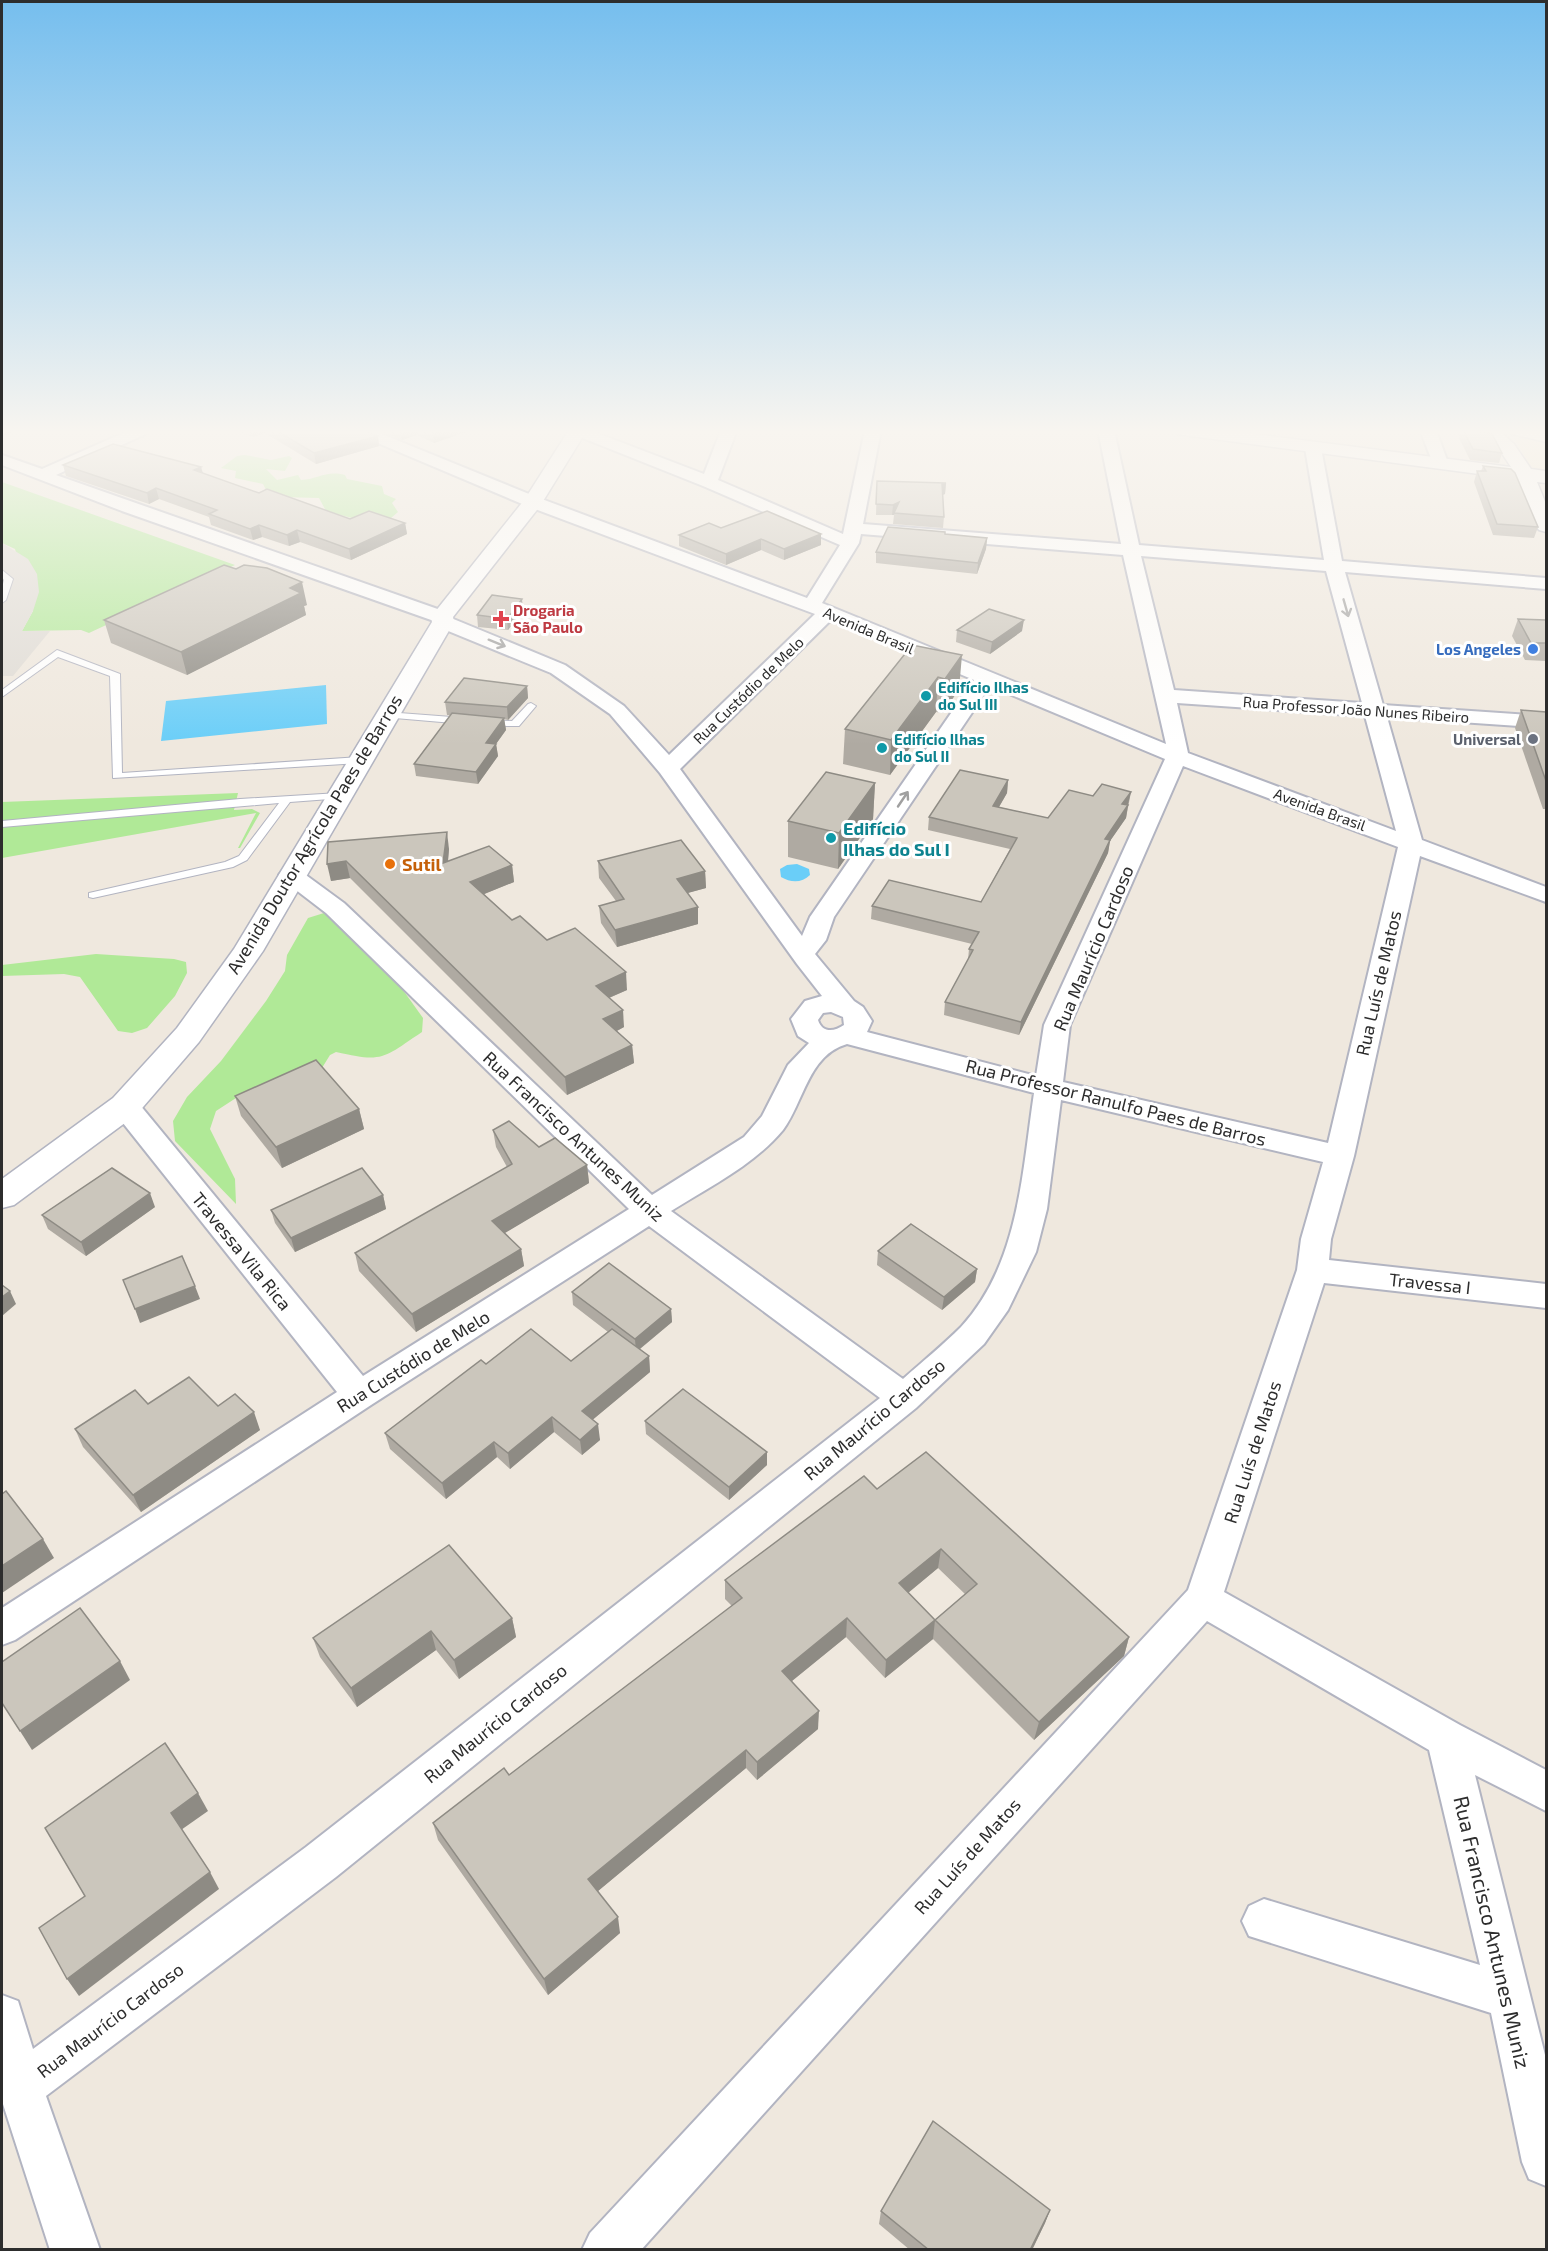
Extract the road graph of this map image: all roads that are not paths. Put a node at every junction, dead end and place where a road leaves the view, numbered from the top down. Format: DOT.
graph roads {
  1 [pos="207,535"];
  2 [pos="508,535"];
  3 [pos="622,535"];
  4 [pos="851,535"];
  5 [pos="1128,535"];
  6 [pos="1328,535"];
  7 [pos="1131,550"];
  8 [pos="1334,566"];
  9 [pos="2,573"];
  10 [pos="1546,583"];
  11 [pos="2,600"];
  12 [pos="820,609"];
  13 [pos="442,620"];
  14 [pos="985,679"];
  15 [pos="2,694"];
  16 [pos="1166,696"];
  17 [pos="531,706"];
  18 [pos="1375,711"];
  19 [pos="386,715"];
  20 [pos="1546,722"];
  21 [pos="1177,756"];
  22 [pos="360,760"];
  23 [pos="668,768"];
  24 [pos="339,796"];
  25 [pos="287,799"];
  26 [pos="2,824"];
  27 [pos="1411,843"];
  28 [pos="291,875"];
  29 [pos="93,895"];
  30 [pos="1546,895"];
  31 [pos="822,917"];
  32 [pos="785,930"];
  33 [pos="805,956"];
  34 [pos="806,1019"];
  35 [pos="844,1024"];
  36 [pos="798,1071"];
  37 [pos="1049,1088"];
  38 [pos="125,1106"];
  39 [pos="1339,1156"];
  40 [pos="2,1196"];
  41 [pos="650,1211"];
  42 [pos="1313,1270"];
  43 [pos="1546,1296"];
  44 [pos="359,1395"];
  45 [pos="904,1398"];
  46 [pos="1203,1599"];
  47 [pos="2,1628"];
  48 [pos="1446,1738"];
  49 [pos="1546,1791"];
  50 [pos="1264,1921"];
  51 [pos="1510,1996"];
  52 [pos="2,2017"];
  53 [pos="20,2087"];
  54 [pos="1546,2162"];
  55 [pos="75,2250"];
  56 [pos="607,2250"];
  1 -- 13 [label="street"];
  2 -- 13 [label="street, Avenida Doutor Agrícola Paes de Barros"];
  3 -- 12 [label="street, Avenida Brasil"];
  4 -- 7 [label="street"];
  4 -- 12 [label="street, Rua Custódio de Melo"];
  5 -- 7 [label="street"];
  6 -- 8 [label="street, Rua Luís de Matos"];
  7 -- 8 [label="street"];
  7 -- 16 [label="street"];
  8 -- 10 [label="street"];
  8 -- 18 [label="street, Rua Luís de Matos, one-way"];
  9 -- 11 [label="lane"];
  12 -- 14 [label="street, Avenida Brasil"];
  12 -- 23 [label="street, Rua Custódio de Melo"];
  13 -- 19 [label="street, Avenida Doutor Agrícola Paes de Barros"];
  13 -- 23 [label="street, one-way"];
  14 -- 21 [label="street, Avenida Brasil"];
  31 -- 14 [label="street, one-way"];
  15 -- 22 [label="lane"];
  16 -- 18 [label="street, Rua Professor João Nunes Ribeiro"];
  16 -- 21 [label="street"];
  17 -- 19 [label="lane"];
  18 -- 20 [label="street, Rua Professor João Nunes Ribeiro"];
  18 -- 27 [label="street, Rua Luís de Matos"];
  19 -- 22 [label="street, Avenida Doutor Agrícola Paes de Barros"];
  21 -- 27 [label="street, Avenida Brasil"];
  21 -- 37 [label="street, Rua Maurício Cardoso"];
  22 -- 24 [label="street, Avenida Doutor Agrícola Paes de Barros"];
  23 -- 32 [label="street"];
  24 -- 25 [label="lane"];
  24 -- 28 [label="street, Avenida Doutor Agrícola Paes de Barros"];
  25 -- 26 [label="lane"];
  25 -- 29 [label="lane"];
  27 -- 30 [label="street, Avenida Brasil"];
  27 -- 39 [label="street, Rua Luís de Matos"];
  28 -- 38 [label="street, Avenida Doutor Agrícola Paes de Barros"];
  28 -- 41 [label="street, Rua Francisco Antunes Muniz"];
  31 -- 32 [label="street"];
  31 -- 33 [label="street"];
  32 -- 33 [label="street"];
  33 -- 34 [label="street"];
  33 -- 35 [label="street"];
  34 -- 35 [label="street"];
  34 -- 35 [label="street"];
  34 -- 36 [label="street, Rua Custódio de Melo"];
  35 -- 36 [label="street, Rua Custódio de Melo"];
  35 -- 37 [label="street, Rua Professor Ranulfo Paes de Barros"];
  36 -- 41 [label="street, Rua Custódio de Melo"];
  37 -- 39 [label="street, Rua Professor Ranulfo Paes de Barros"];
  37 -- 45 [label="street, Rua Maurício Cardoso"];
  38 -- 40 [label="street, Avenida Doutor Agrícola Paes de Barros"];
  38 -- 44 [label="street, Travessa Vila Rica"];
  39 -- 42 [label="street, Rua Luís de Matos"];
  41 -- 44 [label="street, Rua Custódio de Melo"];
  41 -- 45 [label="street, Rua Francisco Antunes Muniz"];
  42 -- 43 [label="street, Travessa I"];
  42 -- 46 [label="street, Rua Luís de Matos"];
  44 -- 47 [label="street, Rua Custódio de Melo"];
  45 -- 53 [label="street, Rua Maurício Cardoso"];
  46 -- 48 [label="street"];
  46 -- 56 [label="street, Rua Luís de Matos"];
  48 -- 49 [label="street"];
  48 -- 51 [label="street, Rua Francisco Antunes Muniz"];
  50 -- 51 [label="street"];
  51 -- 54 [label="street, Rua Francisco Antunes Muniz"];
  52 -- 53 [label="street"];
  53 -- 55 [label="street"];
}
